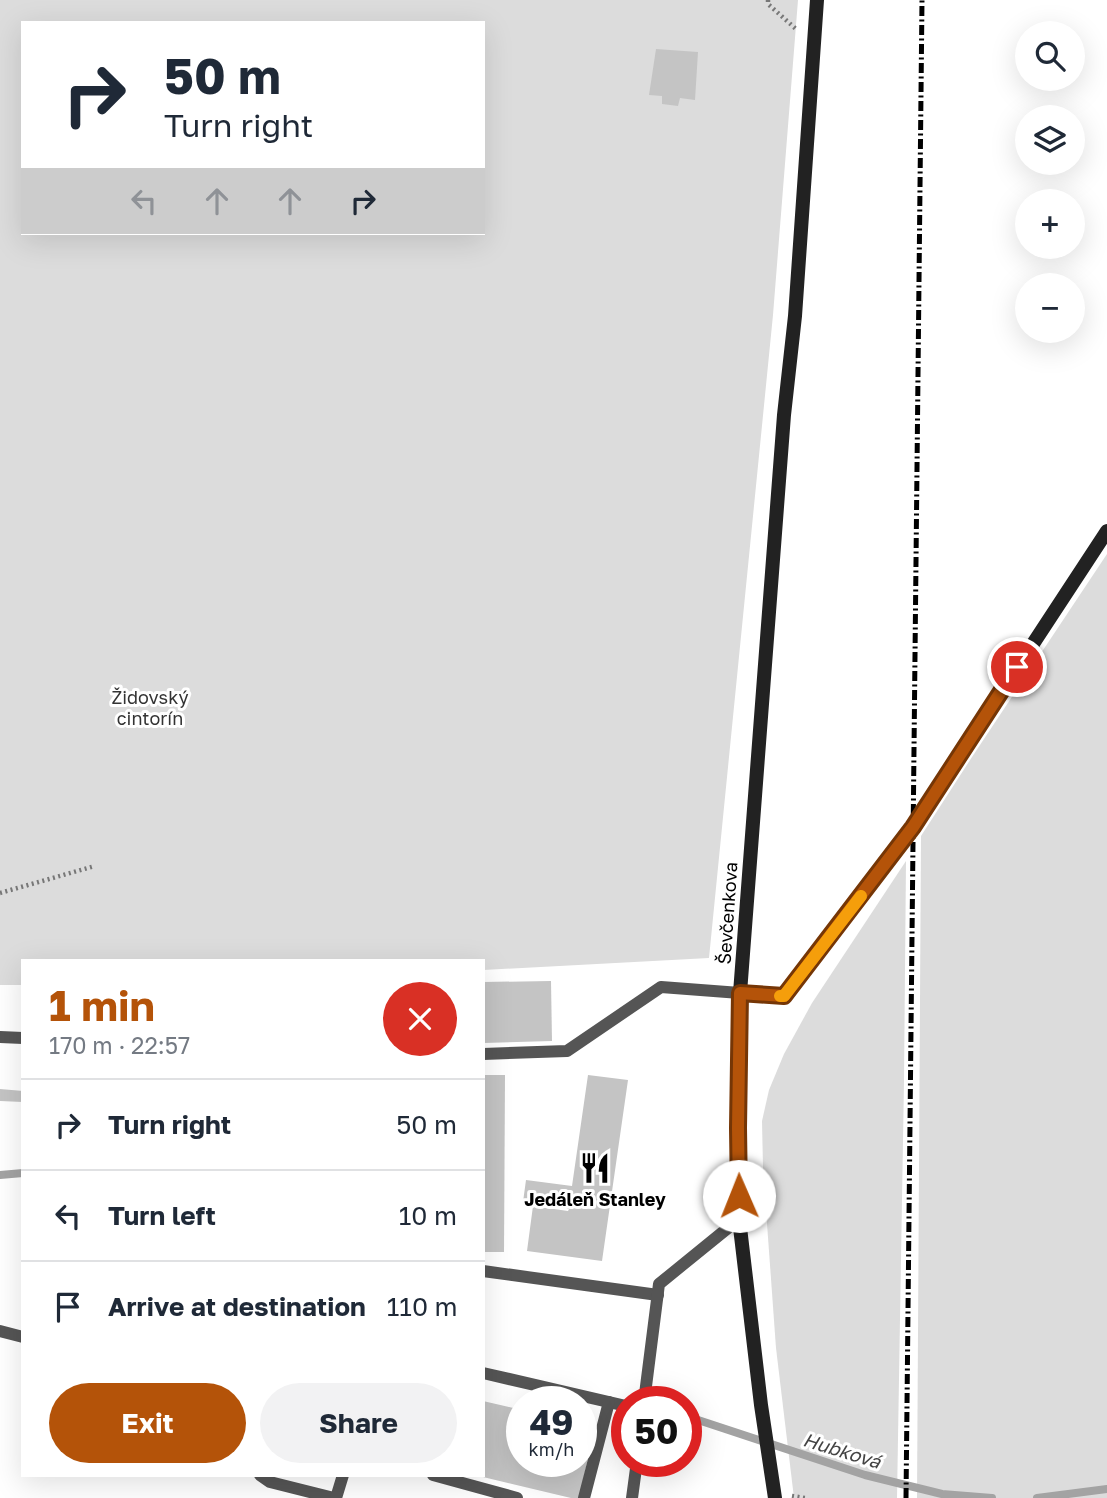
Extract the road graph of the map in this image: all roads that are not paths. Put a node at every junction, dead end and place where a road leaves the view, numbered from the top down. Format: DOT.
graph roads {
  1 [pos="817,0"];
  2 [pos="1107,531"];
  3 [pos="740,993"];
  4 [pos="0,1037"];
  5 [pos="21,1038"];
  6 [pos="485,1054"];
  7 [pos="740,1219"];
  8 [pos="485,1271"];
  9 [pos="658,1295"];
  10 [pos="0,1331"];
  11 [pos="21,1336"];
  12 [pos="485,1373"];
  13 [pos="646,1386"];
  14 [pos="609,1402"];
  15 [pos="263,1477"];
  16 [pos="341,1477"];
  17 [pos="440,1477"];
  18 [pos="635,1477"];
  19 [pos="335,1498"];
  20 [pos="517,1498"];
  21 [pos="584,1498"];
  22 [pos="632,1498"];
  23 [pos="775,1498"];
  1 -- 3 [label="main road, Ševčenkova"];
  2 -- 3 [label="main road"];
  3 -- 6 [label="lane"];
  3 -- 7 [label="main road, Ševčenkova"];
  4 -- 5 [label="lane"];
  7 -- 9 [label="lane"];
  7 -- 23 [label="main road, Ševčenkova"];
  8 -- 9 [label="lane"];
  9 -- 13 [label="lane"];
  10 -- 11 [label="lane"];
  12 -- 14 [label="lane"];
  14 -- 21 [label="lane"];
  15 -- 19 [label="lane"];
  16 -- 19 [label="lane"];
  17 -- 20 [label="lane"];
  18 -- 22 [label="lane"];
}
